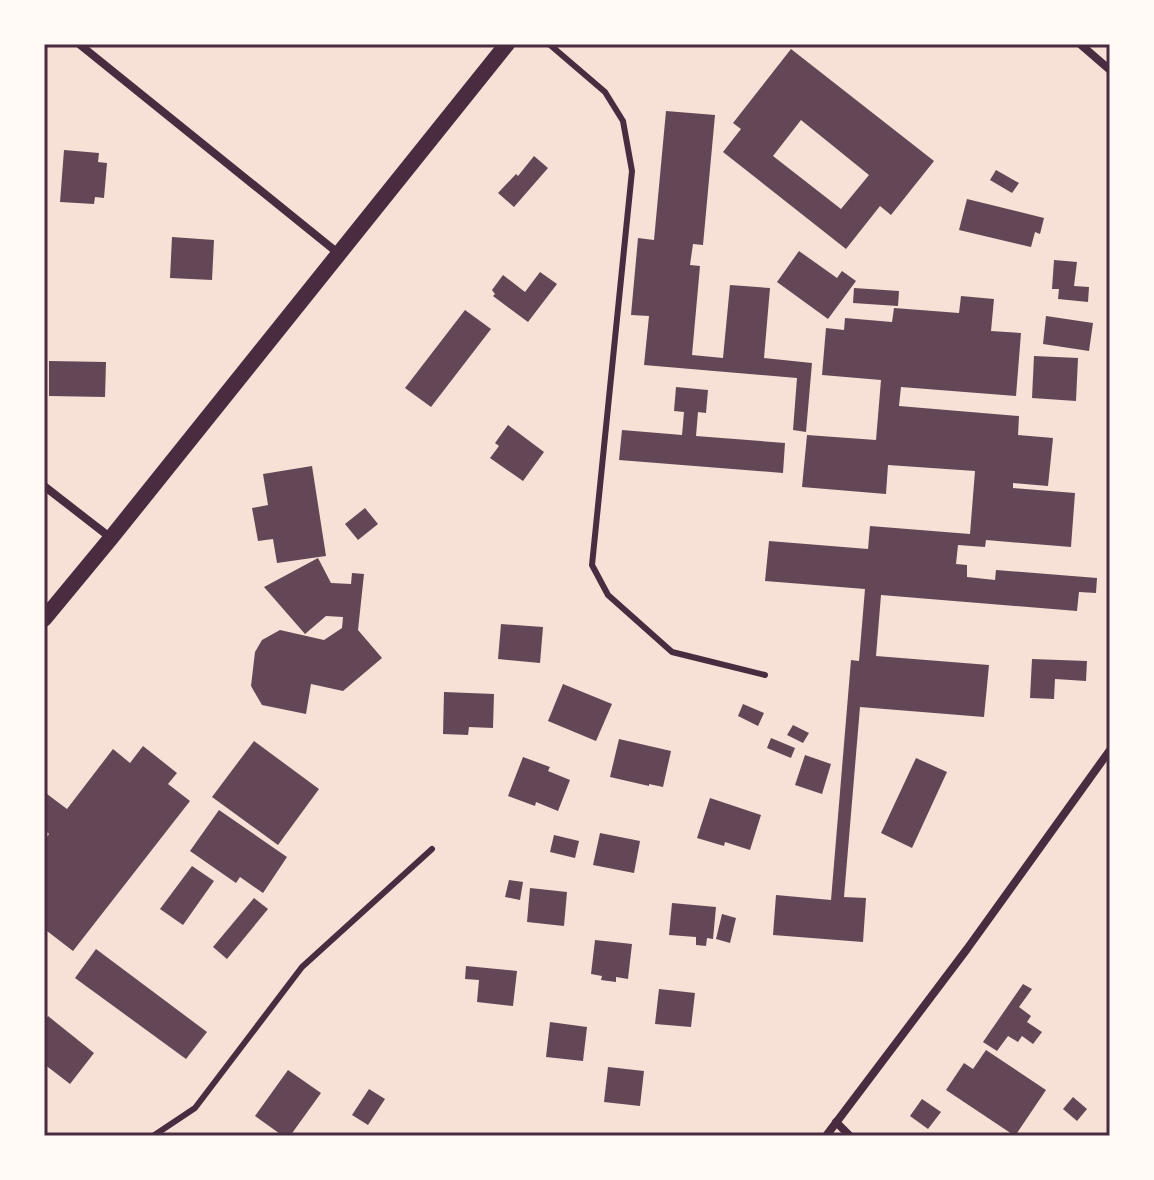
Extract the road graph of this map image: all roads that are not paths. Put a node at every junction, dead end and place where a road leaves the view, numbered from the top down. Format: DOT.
graph roads {
  1 [pos="79,44"];
  2 [pos="507,44"];
  3 [pos="549,44"];
  4 [pos="1080,44"];
  5 [pos="1110,70"];
  6 [pos="338,253"];
  7 [pos="44,486"];
  8 [pos="111,538"];
  9 [pos="44,619"];
  10 [pos="765,675"];
  11 [pos="1110,750"];
  12 [pos="432,849"];
  13 [pos="836,1122"];
  14 [pos="153,1136"];
  15 [pos="826,1136"];
  16 [pos="850,1136"];
  1 -- 6 [label="street"];
  2 -- 6 [label="main road"];
  3 -- 10 [label="lane"];
  4 -- 5 [label="street"];
  6 -- 8 [label="main road"];
  7 -- 8 [label="street"];
  8 -- 9 [label="main road"];
  11 -- 13 [label="street"];
  12 -- 14 [label="lane"];
  13 -- 15 [label="street"];
  13 -- 16 [label="street"];
}
